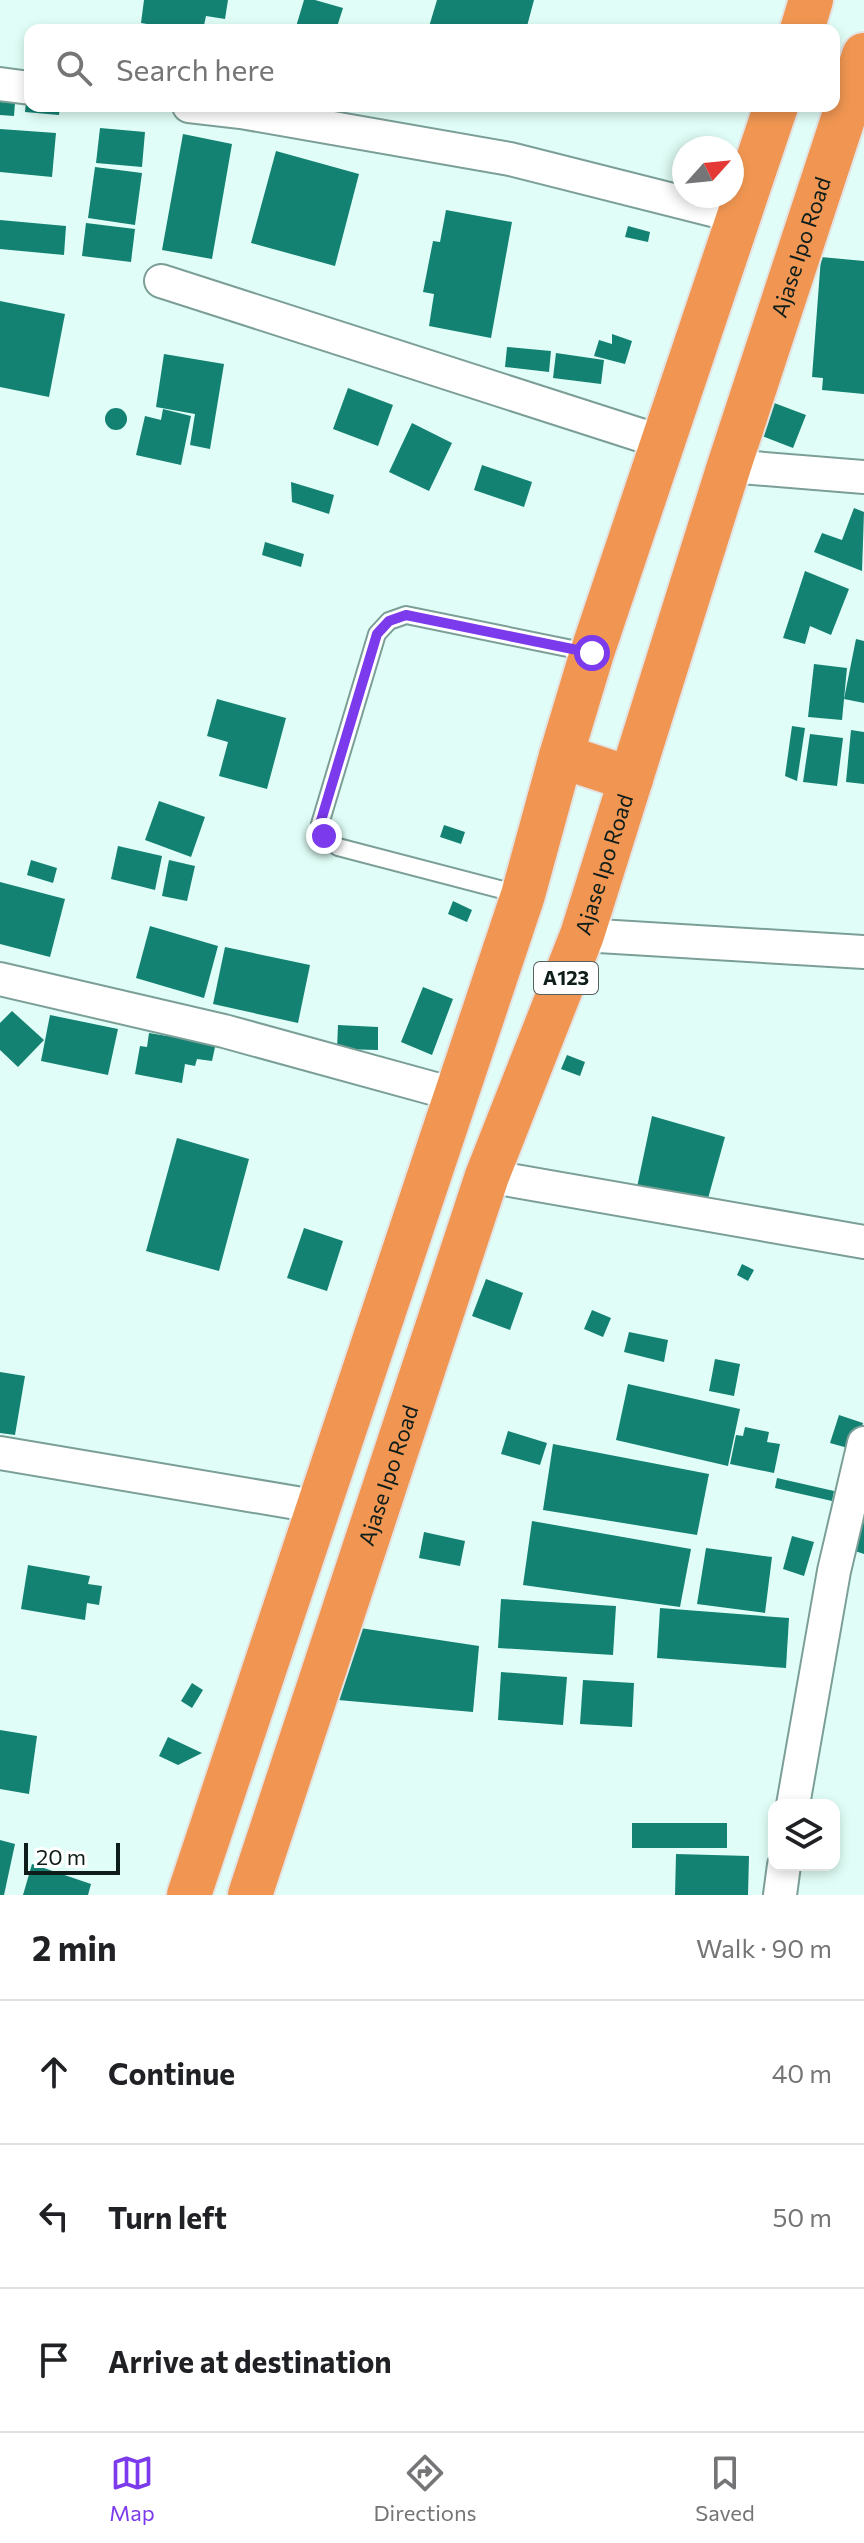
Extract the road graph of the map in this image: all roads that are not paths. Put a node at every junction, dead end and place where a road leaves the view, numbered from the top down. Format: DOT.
graph roads {
  1 [pos="811,0"];
  2 [pos="804,24"];
  3 [pos="864,55"];
  4 [pos="0,84"];
  5 [pos="24,87"];
  6 [pos="241,112"];
  7 [pos="774,112"];
  8 [pos="740,217"];
  9 [pos="161,281"];
  10 [pos="662,442"];
  11 [pos="729,466"];
  12 [pos="864,477"];
  13 [pos="592,653"];
  14 [pos="561,756"];
  15 [pos="631,779"];
  16 [pos="523,895"];
  17 [pos="582,935"];
  18 [pos="864,952"];
  19 [pos="0,979"];
  20 [pos="457,1095"];
  21 [pos="487,1176"];
  22 [pos="864,1242"];
  23 [pos="864,1443"];
  24 [pos="0,1453"];
  25 [pos="320,1507"];
  26 [pos="794,1799"];
  27 [pos="783,1871"];
  28 [pos="189,1895"];
  29 [pos="250,1895"];
  30 [pos="780,1895"];
  1 -- 2 [label="highway"];
  3 -- 11 [label="highway, Ajase Ipo Road / A123"];
  4 -- 5 [label="street"];
  6 -- 8 [label="street"];
  7 -- 8 [label="highway, A123"];
  8 -- 10 [label="highway, A123"];
  9 -- 10 [label="street"];
  10 -- 13 [label="highway, A123"];
  11 -- 12 [label="street"];
  11 -- 15 [label="highway, Ajase Ipo Road / A123"];
  13 -- 14 [label="highway, A123"];
  13 -- 16 [label="lane"];
  14 -- 15 [label="highway"];
  14 -- 16 [label="highway, A123"];
  15 -- 17 [label="highway, Ajase Ipo Road / A123"];
  16 -- 20 [label="highway, A123"];
  17 -- 18 [label="street"];
  17 -- 21 [label="highway, Ajase Ipo Road / A123"];
  19 -- 20 [label="street"];
  20 -- 25 [label="highway, A123"];
  21 -- 22 [label="street"];
  21 -- 29 [label="highway, Ajase Ipo Road / A123"];
  23 -- 26 [label="street"];
  24 -- 25 [label="street"];
  25 -- 28 [label="highway, A123"];
  27 -- 30 [label="street"];
}
